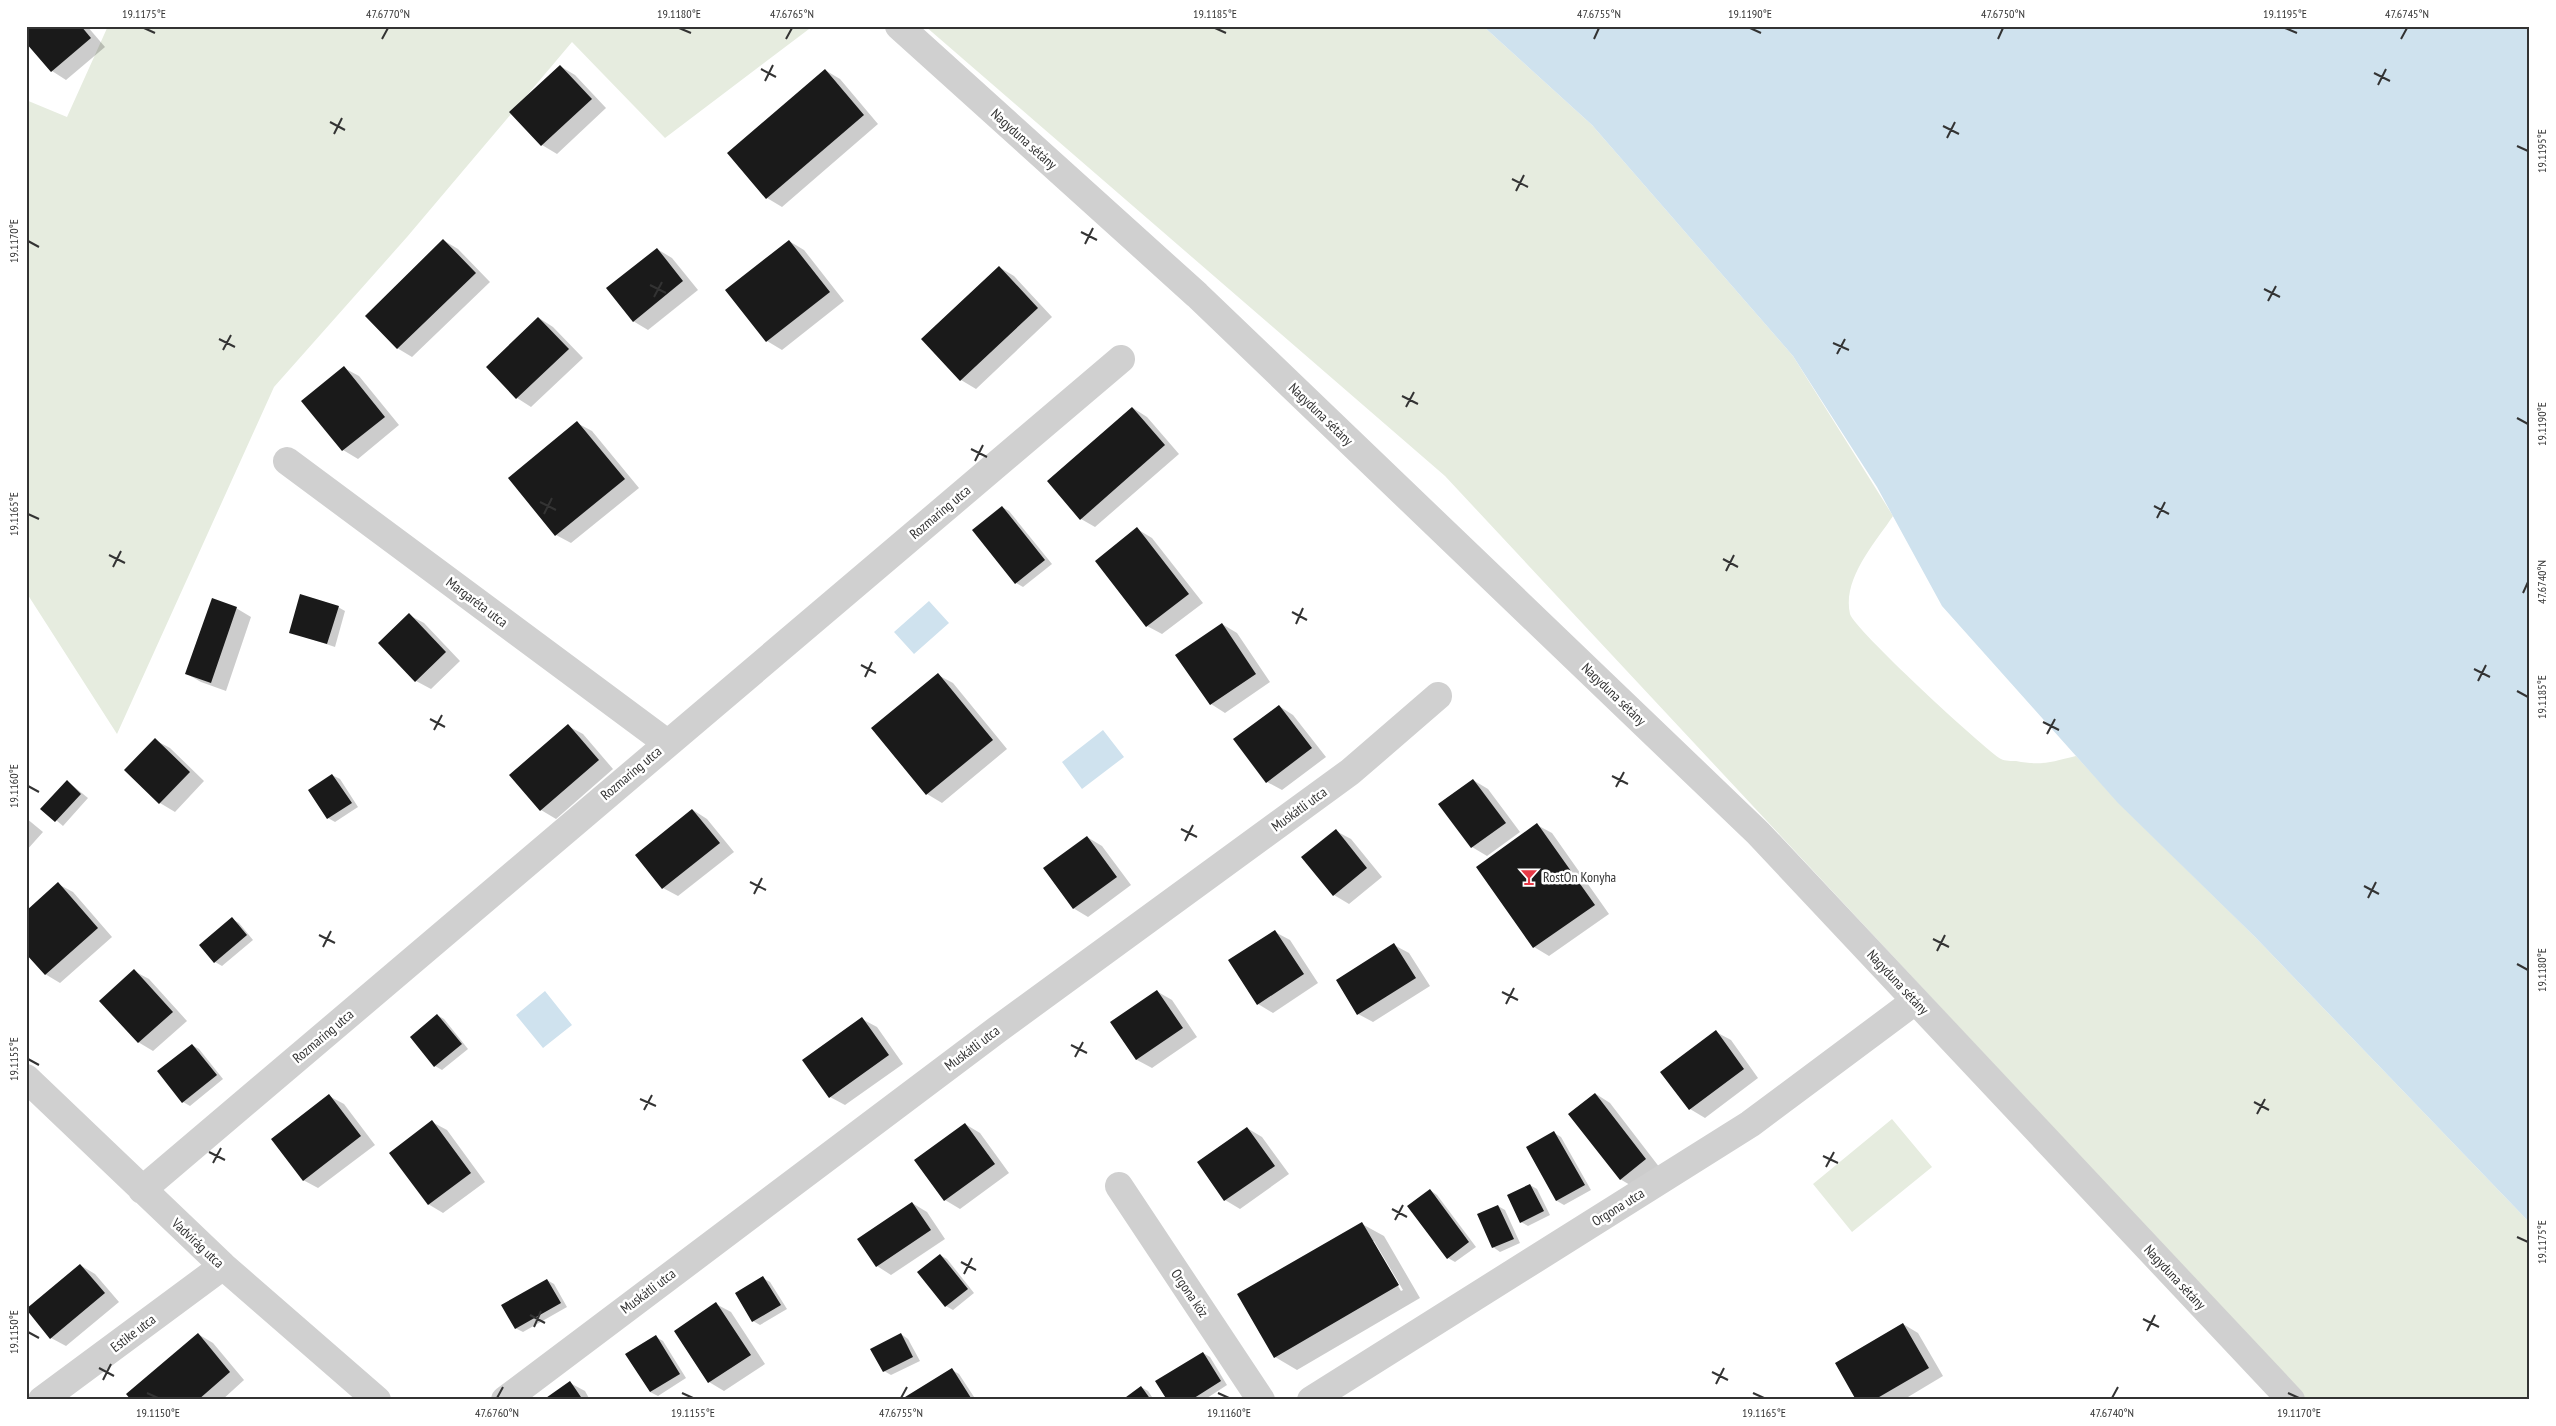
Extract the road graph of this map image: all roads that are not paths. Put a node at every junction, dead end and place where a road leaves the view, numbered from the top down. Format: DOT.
graph roads {
  1 [pos="899,26"];
  2 [pos="1121,359"];
  3 [pos="287,461"];
  4 [pos="1438,696"];
  5 [pos="667,742"];
  6 [pos="1915,1000"];
  7 [pos="26,1078"];
  8 [pos="1119,1186"];
  9 [pos="142,1190"];
  10 [pos="223,1266"];
  11 [pos="42,1400"];
  12 [pos="377,1400"];
  13 [pos="505,1400"];
  14 [pos="1261,1400"];
  15 [pos="1311,1400"];
  16 [pos="2291,1400"];
  1 -- 6 [label="street, Nagyduna sétány"];
  2 -- 5 [label="street, Rozmaring utca"];
  3 -- 5 [label="street, Margaréta utca"];
  4 -- 13 [label="street, Muskátli utca"];
  5 -- 9 [label="street, Rozmaring utca"];
  6 -- 15 [label="street, Orgona utca"];
  6 -- 16 [label="street, Nagyduna sétány"];
  7 -- 9 [label="street, Vadvirág utca"];
  8 -- 14 [label="street, Orgona köz"];
  9 -- 10 [label="street, Vadvirág utca"];
  10 -- 11 [label="street, Estike utca"];
  10 -- 12 [label="street, Vadvirág utca"];
}
